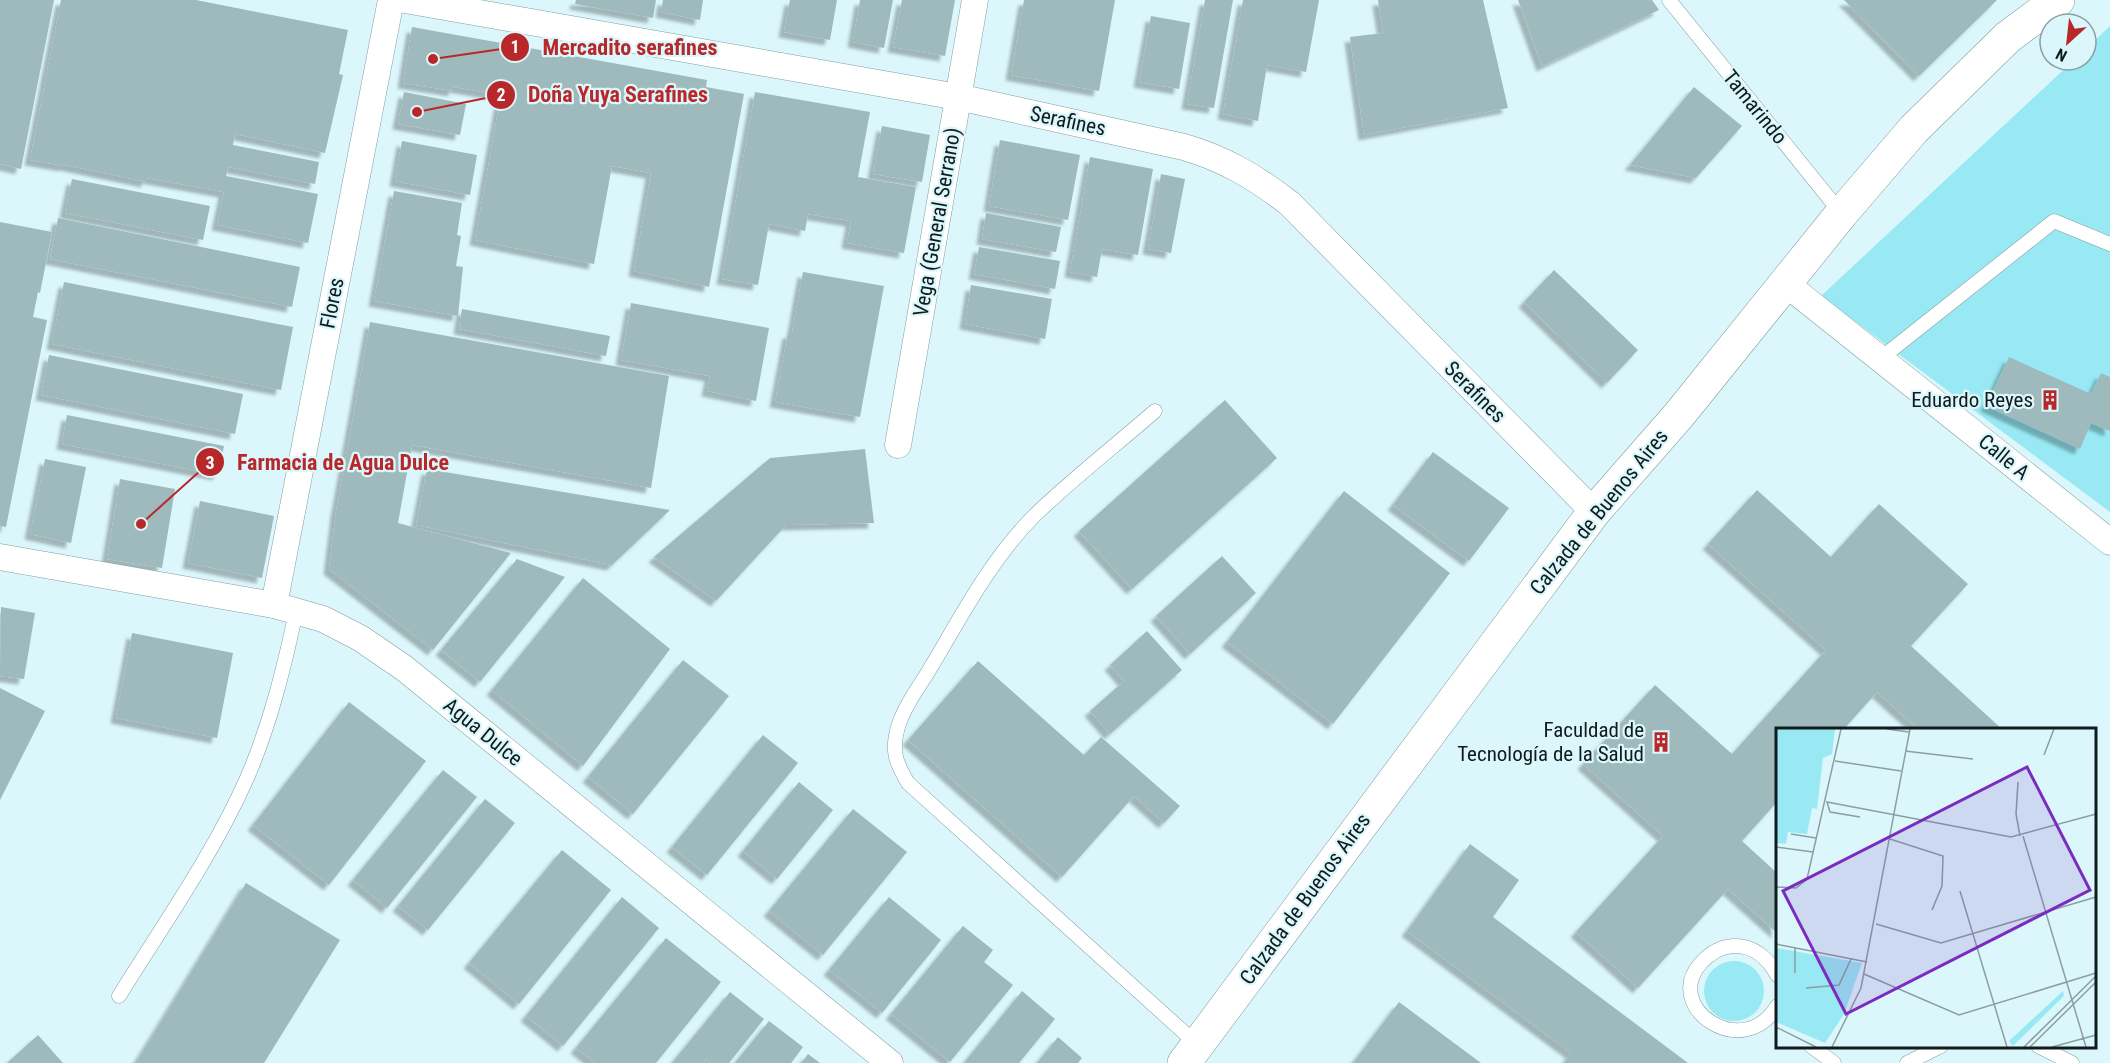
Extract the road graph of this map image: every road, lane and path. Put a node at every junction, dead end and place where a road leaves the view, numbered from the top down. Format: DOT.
graph roads {
  1 [pos="390,0"];
  2 [pos="405,0"];
  3 [pos="975,0"];
  4 [pos="1669,0"];
  5 [pos="2058,0"];
  6 [pos="958,97"];
  7 [pos="1842,213"];
  8 [pos="2110,244"];
  9 [pos="1785,283"];
  10 [pos="1880,359"];
  11 [pos="1155,411"];
  12 [pos="898,445"];
  13 [pos="1594,512"];
  14 [pos="2110,542"];
  15 [pos="0,557"];
  16 [pos="285,608"];
  17 [pos="1776,973"];
  18 [pos="119,996"];
  19 [pos="1775,1015"];
  20 [pos="1812,1048"];
  21 [pos="1939,1048"];
  22 [pos="2042,1048"];
  23 [pos="1191,1054"];
  24 [pos="890,1063"];
  25 [pos="1834,1063"];
  26 [pos="1907,1063"];
  27 [pos="2072,1063"];
  1 -- 16 [label="street, Flores"];
  2 -- 6 [label="street, Serafines"];
  3 -- 6 [label="street, Vega (General Serrano)"];
  4 -- 7 [label="lane, Tamarindo"];
  5 -- 7 [label="street, Calzada de Buenos Aires"];
  6 -- 12 [label="street, Vega (General Serrano)"];
  6 -- 13 [label="street, Serafines"];
  7 -- 9 [label="street, Calzada de Buenos Aires"];
  8 -- 10 [label="lane"];
  9 -- 10 [label="street, Calle A"];
  9 -- 13 [label="street, Calzada de Buenos Aires"];
  10 -- 14 [label="street, Calle A"];
  11 -- 23 [label="lane"];
  13 -- 23 [label="street, Calzada de Buenos Aires"];
  15 -- 16 [label="street, Agua Dulce"];
  16 -- 18 [label="lane"];
  16 -- 24 [label="street, Agua Dulce"];
  17 -- 19 [label="lane"];
  20 -- 25 [label="lane"];
  21 -- 26 [label="lane"];
  22 -- 27 [label="lane"];
}
